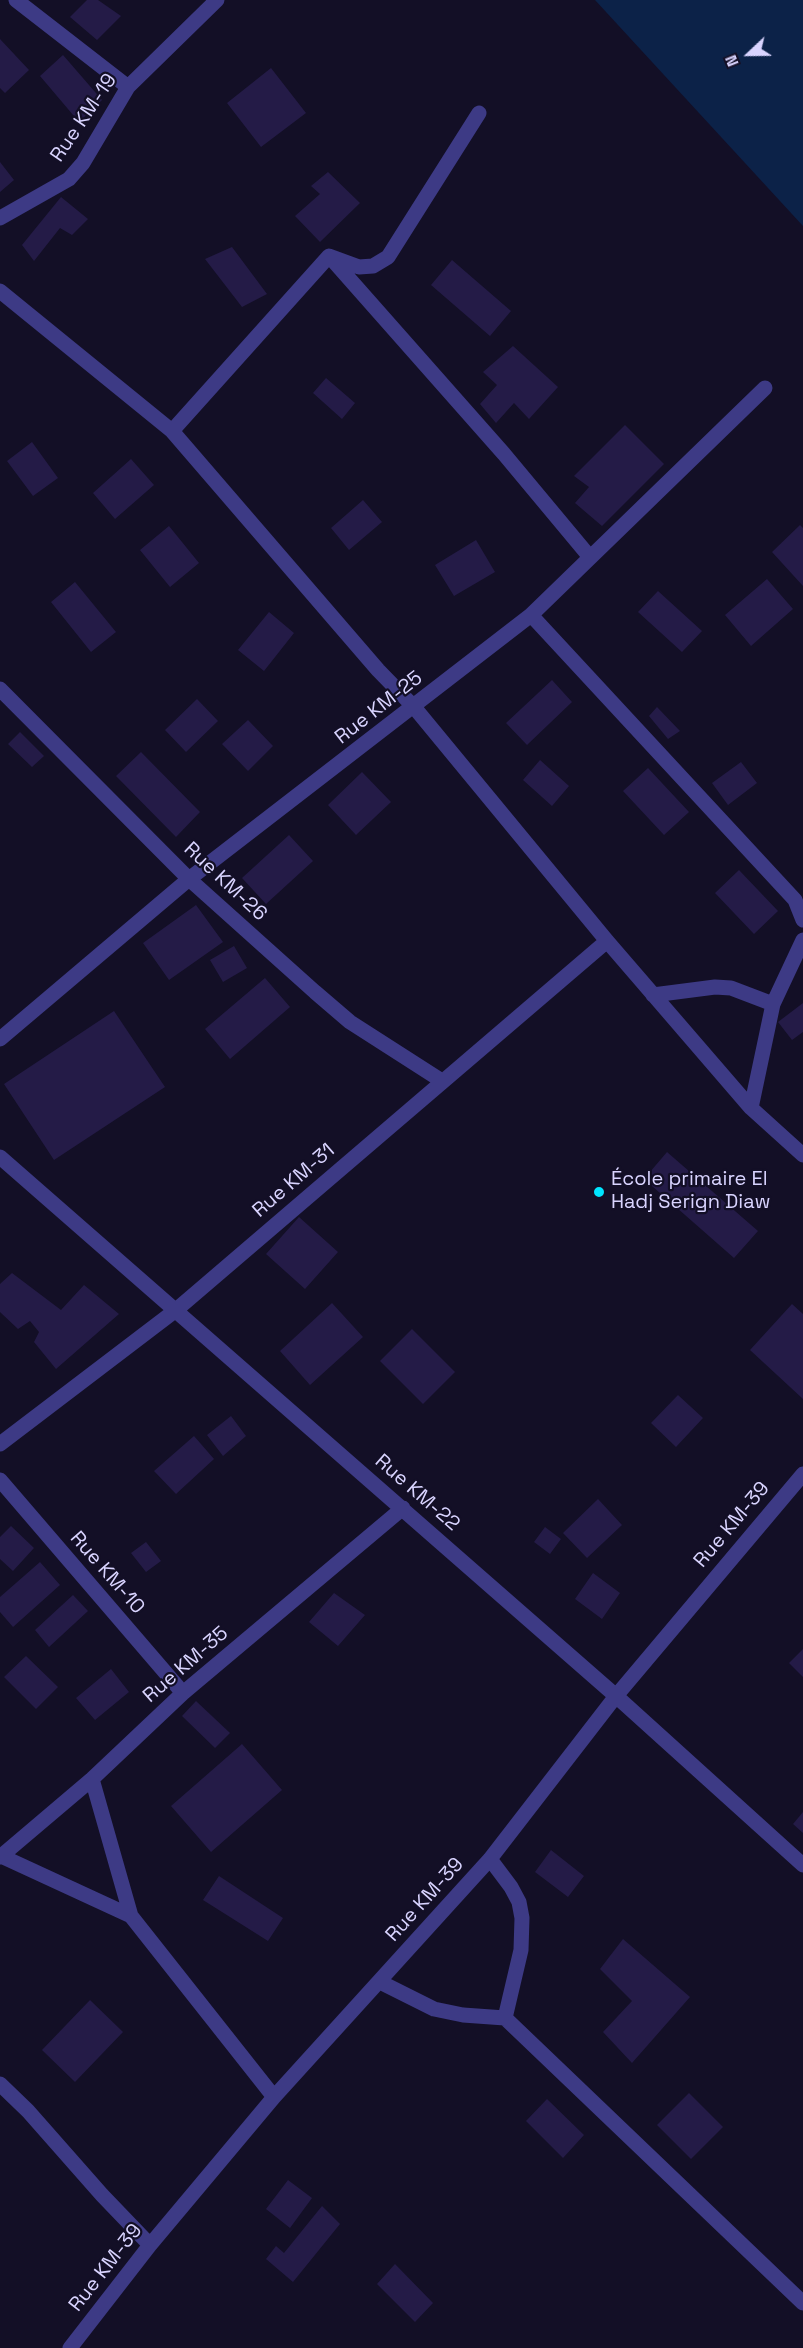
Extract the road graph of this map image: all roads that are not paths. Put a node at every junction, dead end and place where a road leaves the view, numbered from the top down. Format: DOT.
graph roads {
  1 [pos="16,0"];
  2 [pos="217,0"];
  3 [pos="128,87"];
  4 [pos="479,113"];
  5 [pos="0,218"];
  6 [pos="329,256"];
  7 [pos="0,291"];
  8 [pos="765,388"];
  9 [pos="172,431"];
  10 [pos="590,556"];
  11 [pos="531,615"];
  12 [pos="0,689"];
  13 [pos="414,707"];
  14 [pos="189,879"];
  15 [pos="803,920"];
  16 [pos="803,940"];
  17 [pos="607,941"];
  18 [pos="653,995"];
  19 [pos="773,1004"];
  20 [pos="0,1040"];
  21 [pos="442,1081"];
  22 [pos="751,1108"];
  23 [pos="803,1155"];
  24 [pos="0,1157"];
  25 [pos="176,1310"];
  26 [pos="0,1444"];
  27 [pos="803,1474"];
  28 [pos="0,1480"];
  29 [pos="403,1508"];
  30 [pos="183,1693"];
  31 [pos="616,1695"];
  32 [pos="92,1779"];
  33 [pos="1,1856"];
  34 [pos="490,1859"];
  35 [pos="803,1865"];
  36 [pos="131,1916"];
  37 [pos="380,1982"];
  38 [pos="505,2018"];
  39 [pos="0,2084"];
  40 [pos="274,2097"];
  41 [pos="150,2245"];
  42 [pos="803,2303"];
  43 [pos="70,2348"];
  1 -- 3 [label="street"];
  2 -- 3 [label="street, Rue KM-19"];
  3 -- 5 [label="street, Rue KM-19"];
  4 -- 6 [label="street"];
  6 -- 9 [label="street"];
  6 -- 10 [label="street"];
  7 -- 9 [label="street"];
  8 -- 10 [label="street, Rue KM-25"];
  9 -- 13 [label="street"];
  10 -- 11 [label="street, Rue KM-25"];
  11 -- 13 [label="street, Rue KM-25"];
  11 -- 15 [label="street"];
  12 -- 14 [label="street, Rue KM-26"];
  13 -- 14 [label="street, Rue KM-25"];
  13 -- 17 [label="street"];
  14 -- 20 [label="street, Rue KM-25"];
  14 -- 21 [label="street, Rue KM-26"];
  16 -- 19 [label="street"];
  17 -- 18 [label="street"];
  17 -- 21 [label="street, Rue KM-31"];
  18 -- 19 [label="street"];
  18 -- 22 [label="street"];
  19 -- 22 [label="street"];
  21 -- 25 [label="street, Rue KM-31"];
  22 -- 23 [label="street"];
  24 -- 25 [label="street, Rue KM-22"];
  25 -- 26 [label="street, Rue KM-31"];
  25 -- 29 [label="street, Rue KM-22"];
  27 -- 31 [label="street, Rue KM-39"];
  28 -- 30 [label="street, Rue KM-10"];
  29 -- 30 [label="street, Rue KM-35"];
  29 -- 31 [label="street, Rue KM-22"];
  30 -- 32 [label="street, Rue KM-35"];
  31 -- 34 [label="street, Rue KM-39"];
  31 -- 35 [label="street, Rue KM-22"];
  32 -- 33 [label="street, Rue KM-35"];
  32 -- 36 [label="street"];
  33 -- 36 [label="street"];
  34 -- 37 [label="street, Rue KM-39"];
  34 -- 38 [label="street"];
  36 -- 40 [label="street"];
  37 -- 38 [label="street"];
  37 -- 40 [label="street, Rue KM-39"];
  38 -- 42 [label="street"];
  39 -- 41 [label="street"];
  40 -- 41 [label="street, Rue KM-39"];
  41 -- 43 [label="street, Rue KM-39"];
}
